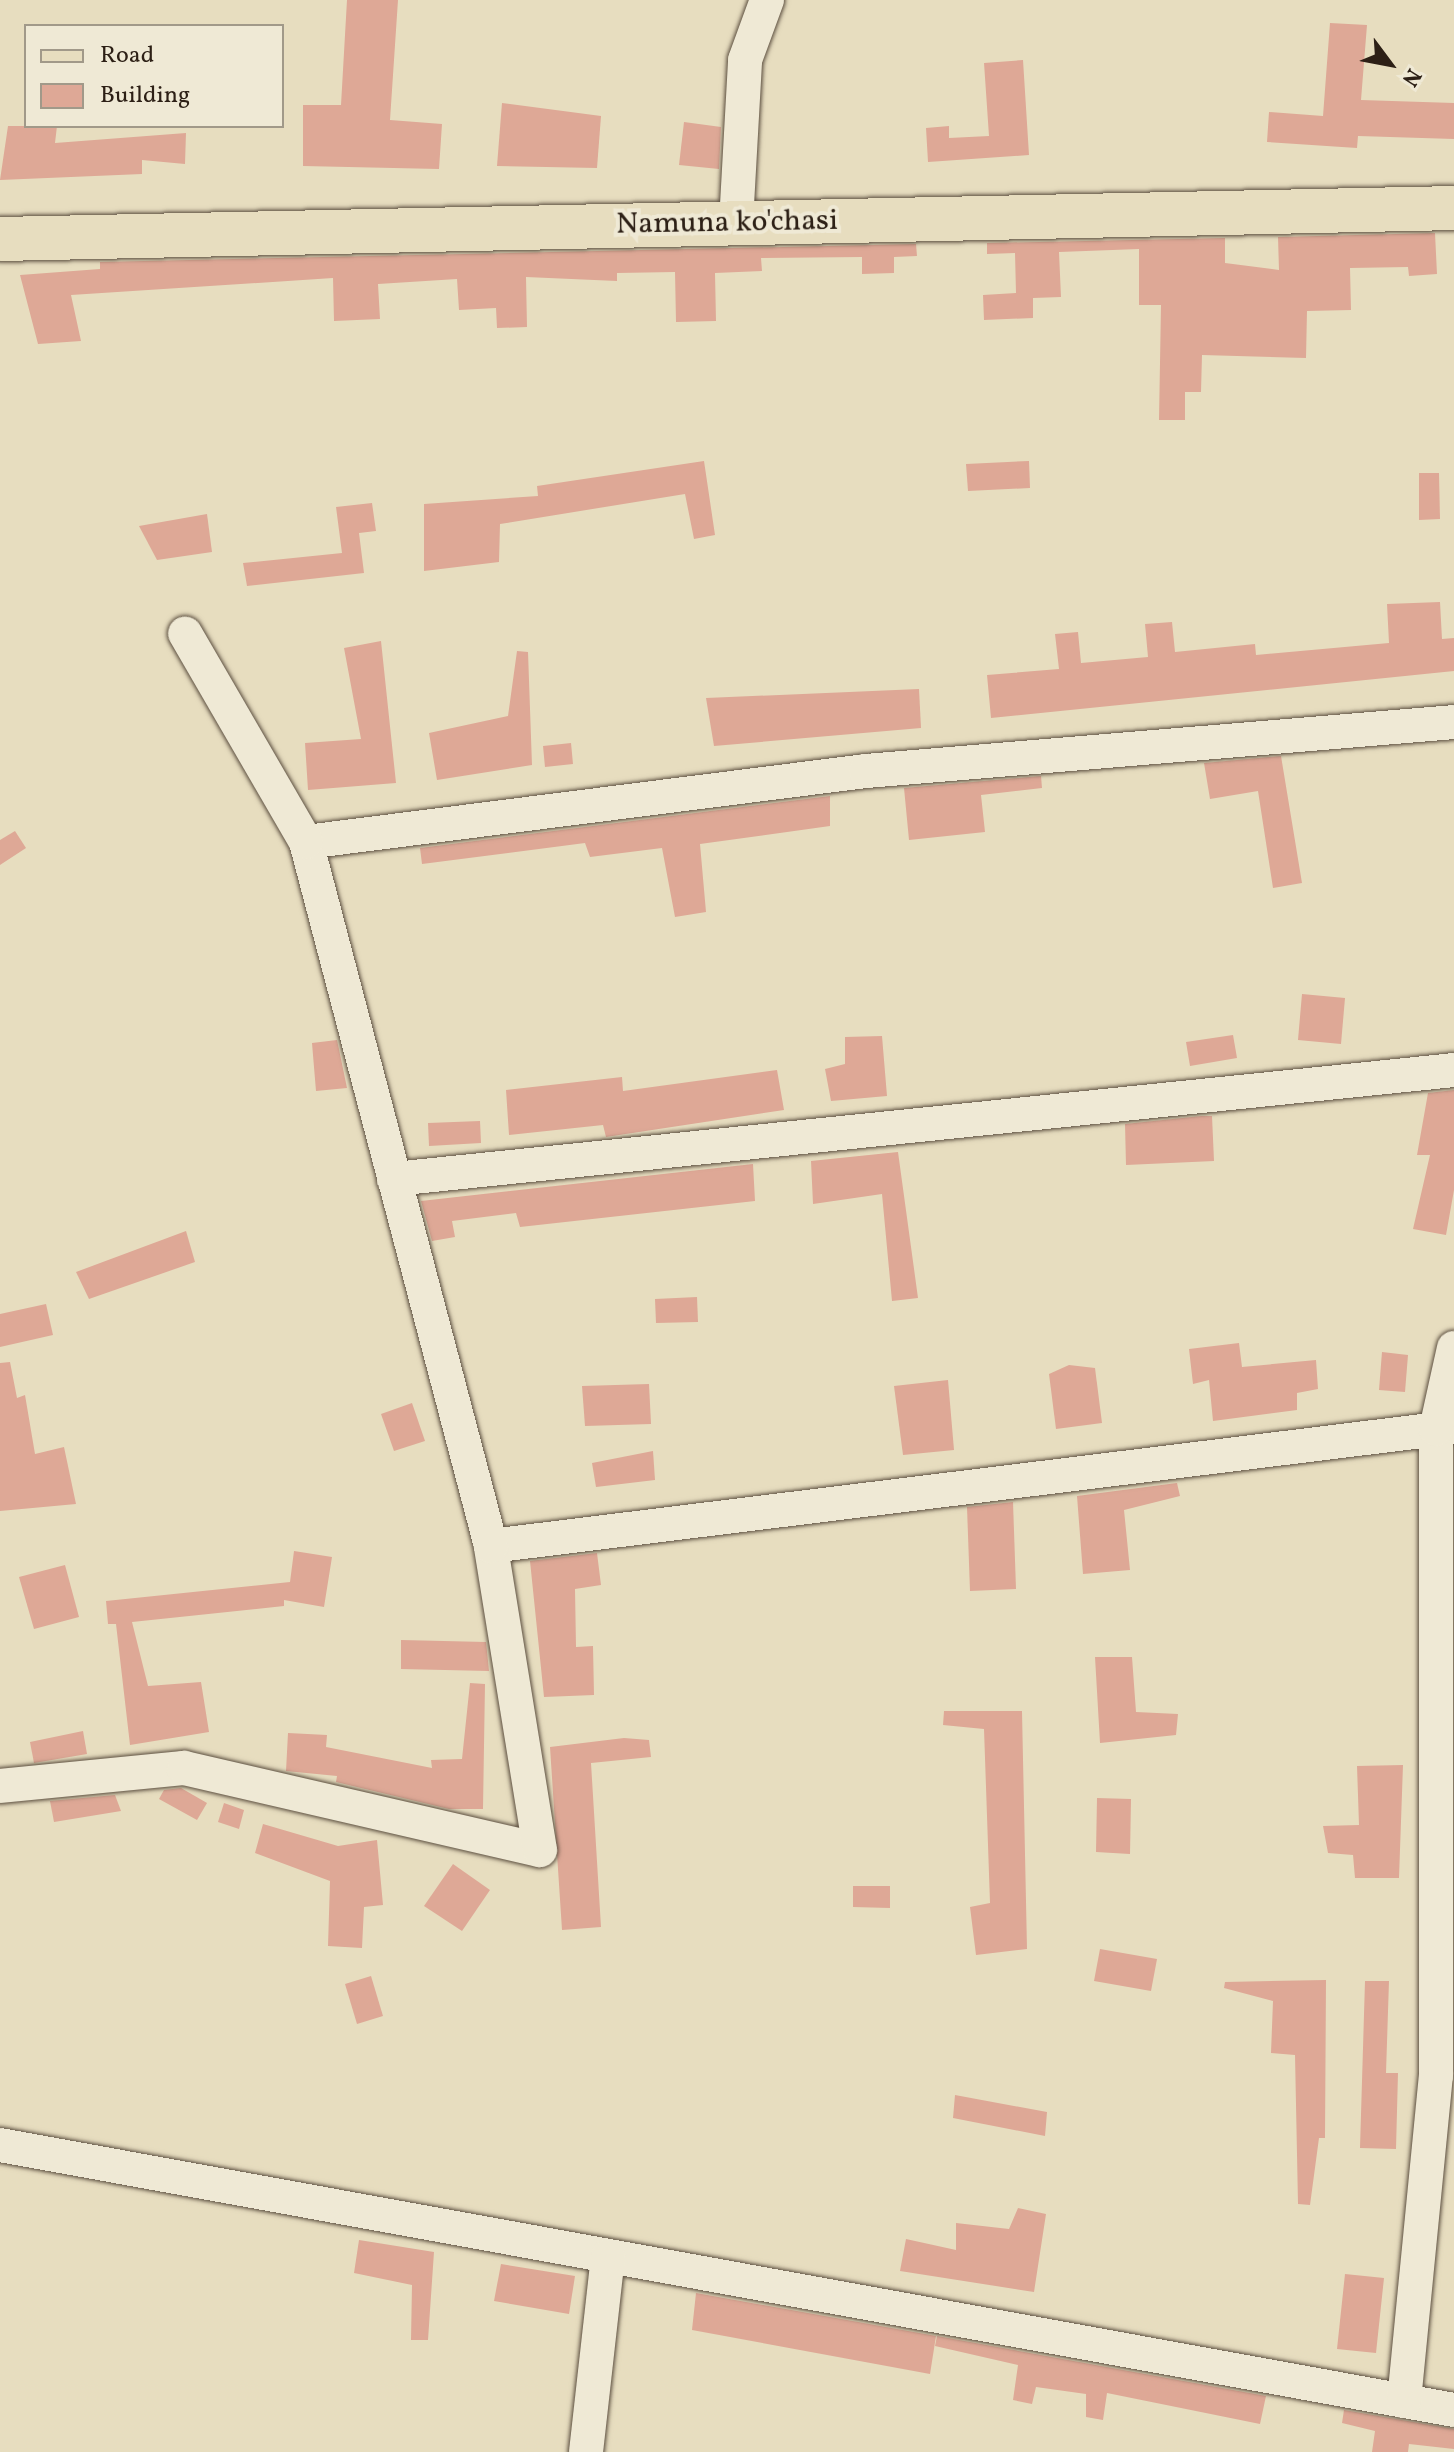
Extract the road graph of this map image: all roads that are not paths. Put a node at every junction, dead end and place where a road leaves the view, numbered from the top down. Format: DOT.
graph roads {
  1 [pos="767,0"];
  2 [pos="1454,208"];
  3 [pos="736,223"];
  4 [pos="0,239"];
  5 [pos="185,633"];
  6 [pos="1454,722"];
  7 [pos="306,842"];
  8 [pos="1454,1070"];
  9 [pos="394,1179"];
  10 [pos="1454,1348"];
  11 [pos="1445,1428"];
  12 [pos="491,1546"];
  13 [pos="0,1786"];
  14 [pos="0,2145"];
  15 [pos="608,2256"];
  16 [pos="1404,2401"];
  17 [pos="1454,2410"];
  18 [pos="586,2452"];
  1 -- 3 [label="street"];
  2 -- 3 [label="main road, Namuna ko'chasi"];
  3 -- 4 [label="main road, Namuna ko'chasi"];
  5 -- 7 [label="street"];
  6 -- 7 [label="street"];
  7 -- 9 [label="street"];
  8 -- 9 [label="street"];
  9 -- 12 [label="street"];
  10 -- 11 [label="street"];
  11 -- 12 [label="street"];
  11 -- 16 [label="street"];
  12 -- 13 [label="street"];
  14 -- 15 [label="street"];
  15 -- 16 [label="street"];
  15 -- 18 [label="street"];
  16 -- 17 [label="street"];
}
